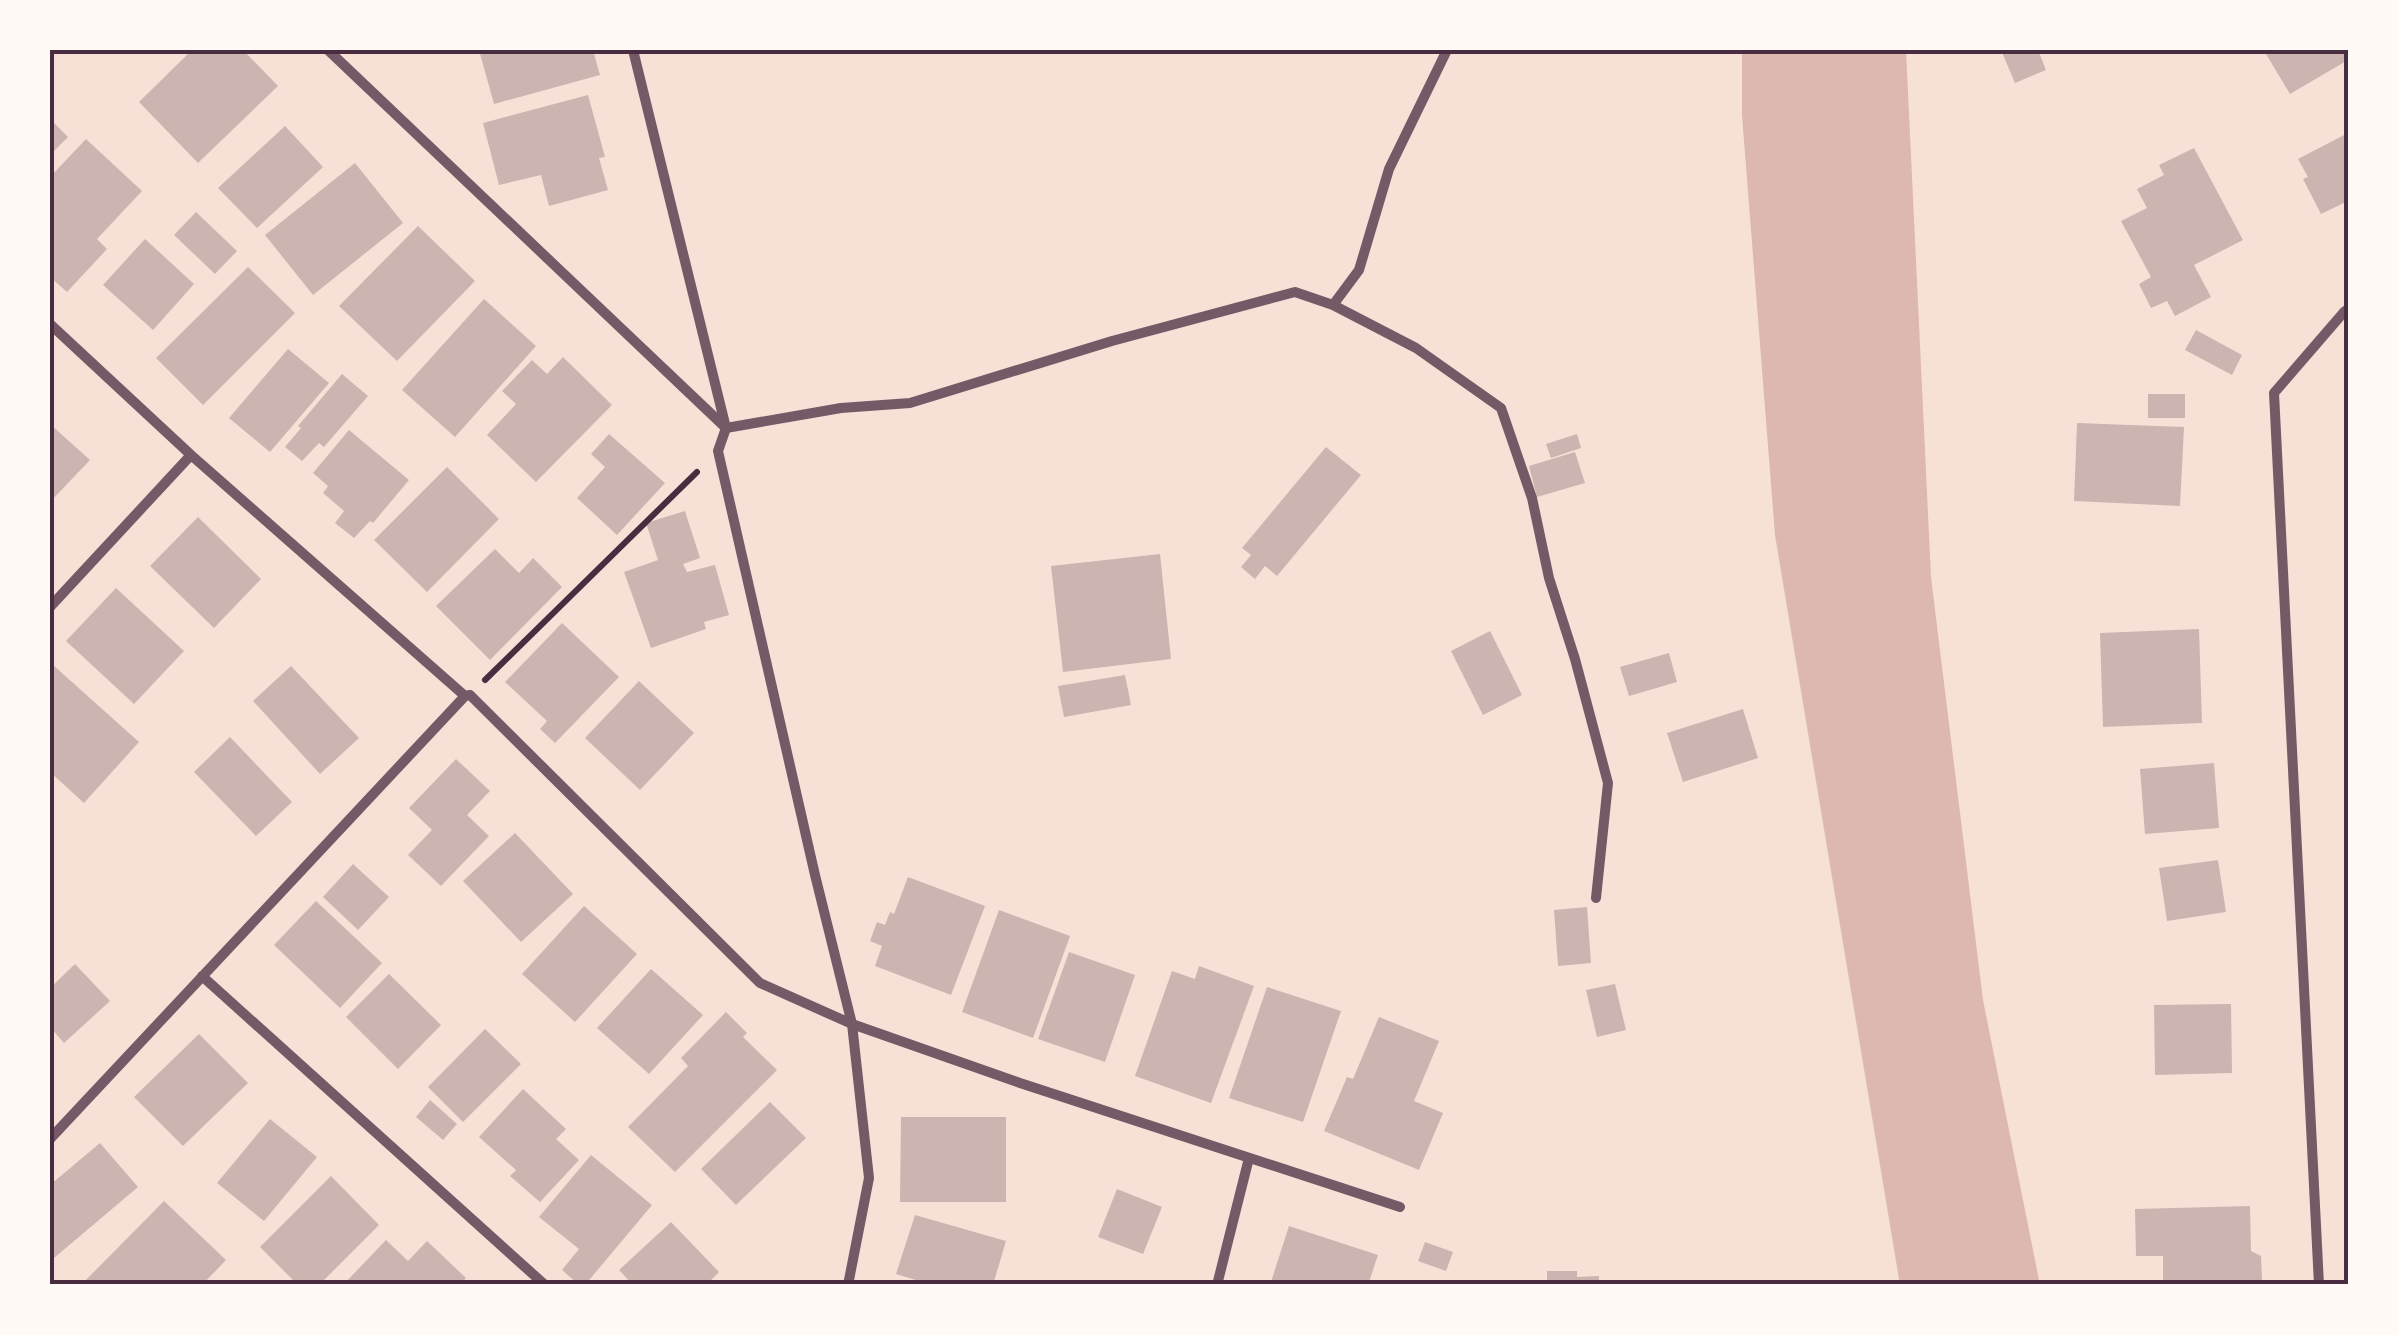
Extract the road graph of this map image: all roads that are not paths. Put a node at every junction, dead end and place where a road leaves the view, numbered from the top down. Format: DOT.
graph roads {
  1 [pos="328,50"];
  2 [pos="632,50"];
  3 [pos="1447,50"];
  4 [pos="1333,305"];
  5 [pos="2348,310"];
  6 [pos="50,324"];
  7 [pos="726,428"];
  8 [pos="191,455"];
  9 [pos="50,607"];
  10 [pos="467,696"];
  11 [pos="1596,898"];
  12 [pos="202,976"];
  13 [pos="852,1024"];
  14 [pos="50,1139"];
  15 [pos="1249,1158"];
  16 [pos="1400,1207"];
  17 [pos="545,1285"];
  18 [pos="848,1285"];
  19 [pos="1217,1285"];
  20 [pos="2319,1285"];
  1 -- 7 [label="street"];
  2 -- 7 [label="street"];
  3 -- 4 [label="street"];
  4 -- 7 [label="street"];
  4 -- 11 [label="street"];
  5 -- 20 [label="street"];
  6 -- 8 [label="street"];
  7 -- 13 [label="street"];
  8 -- 9 [label="street"];
  8 -- 10 [label="street"];
  10 -- 12 [label="street"];
  10 -- 13 [label="street"];
  12 -- 14 [label="street"];
  12 -- 17 [label="street"];
  13 -- 15 [label="street"];
  13 -- 18 [label="street"];
  15 -- 16 [label="street"];
  15 -- 19 [label="street"];
}
